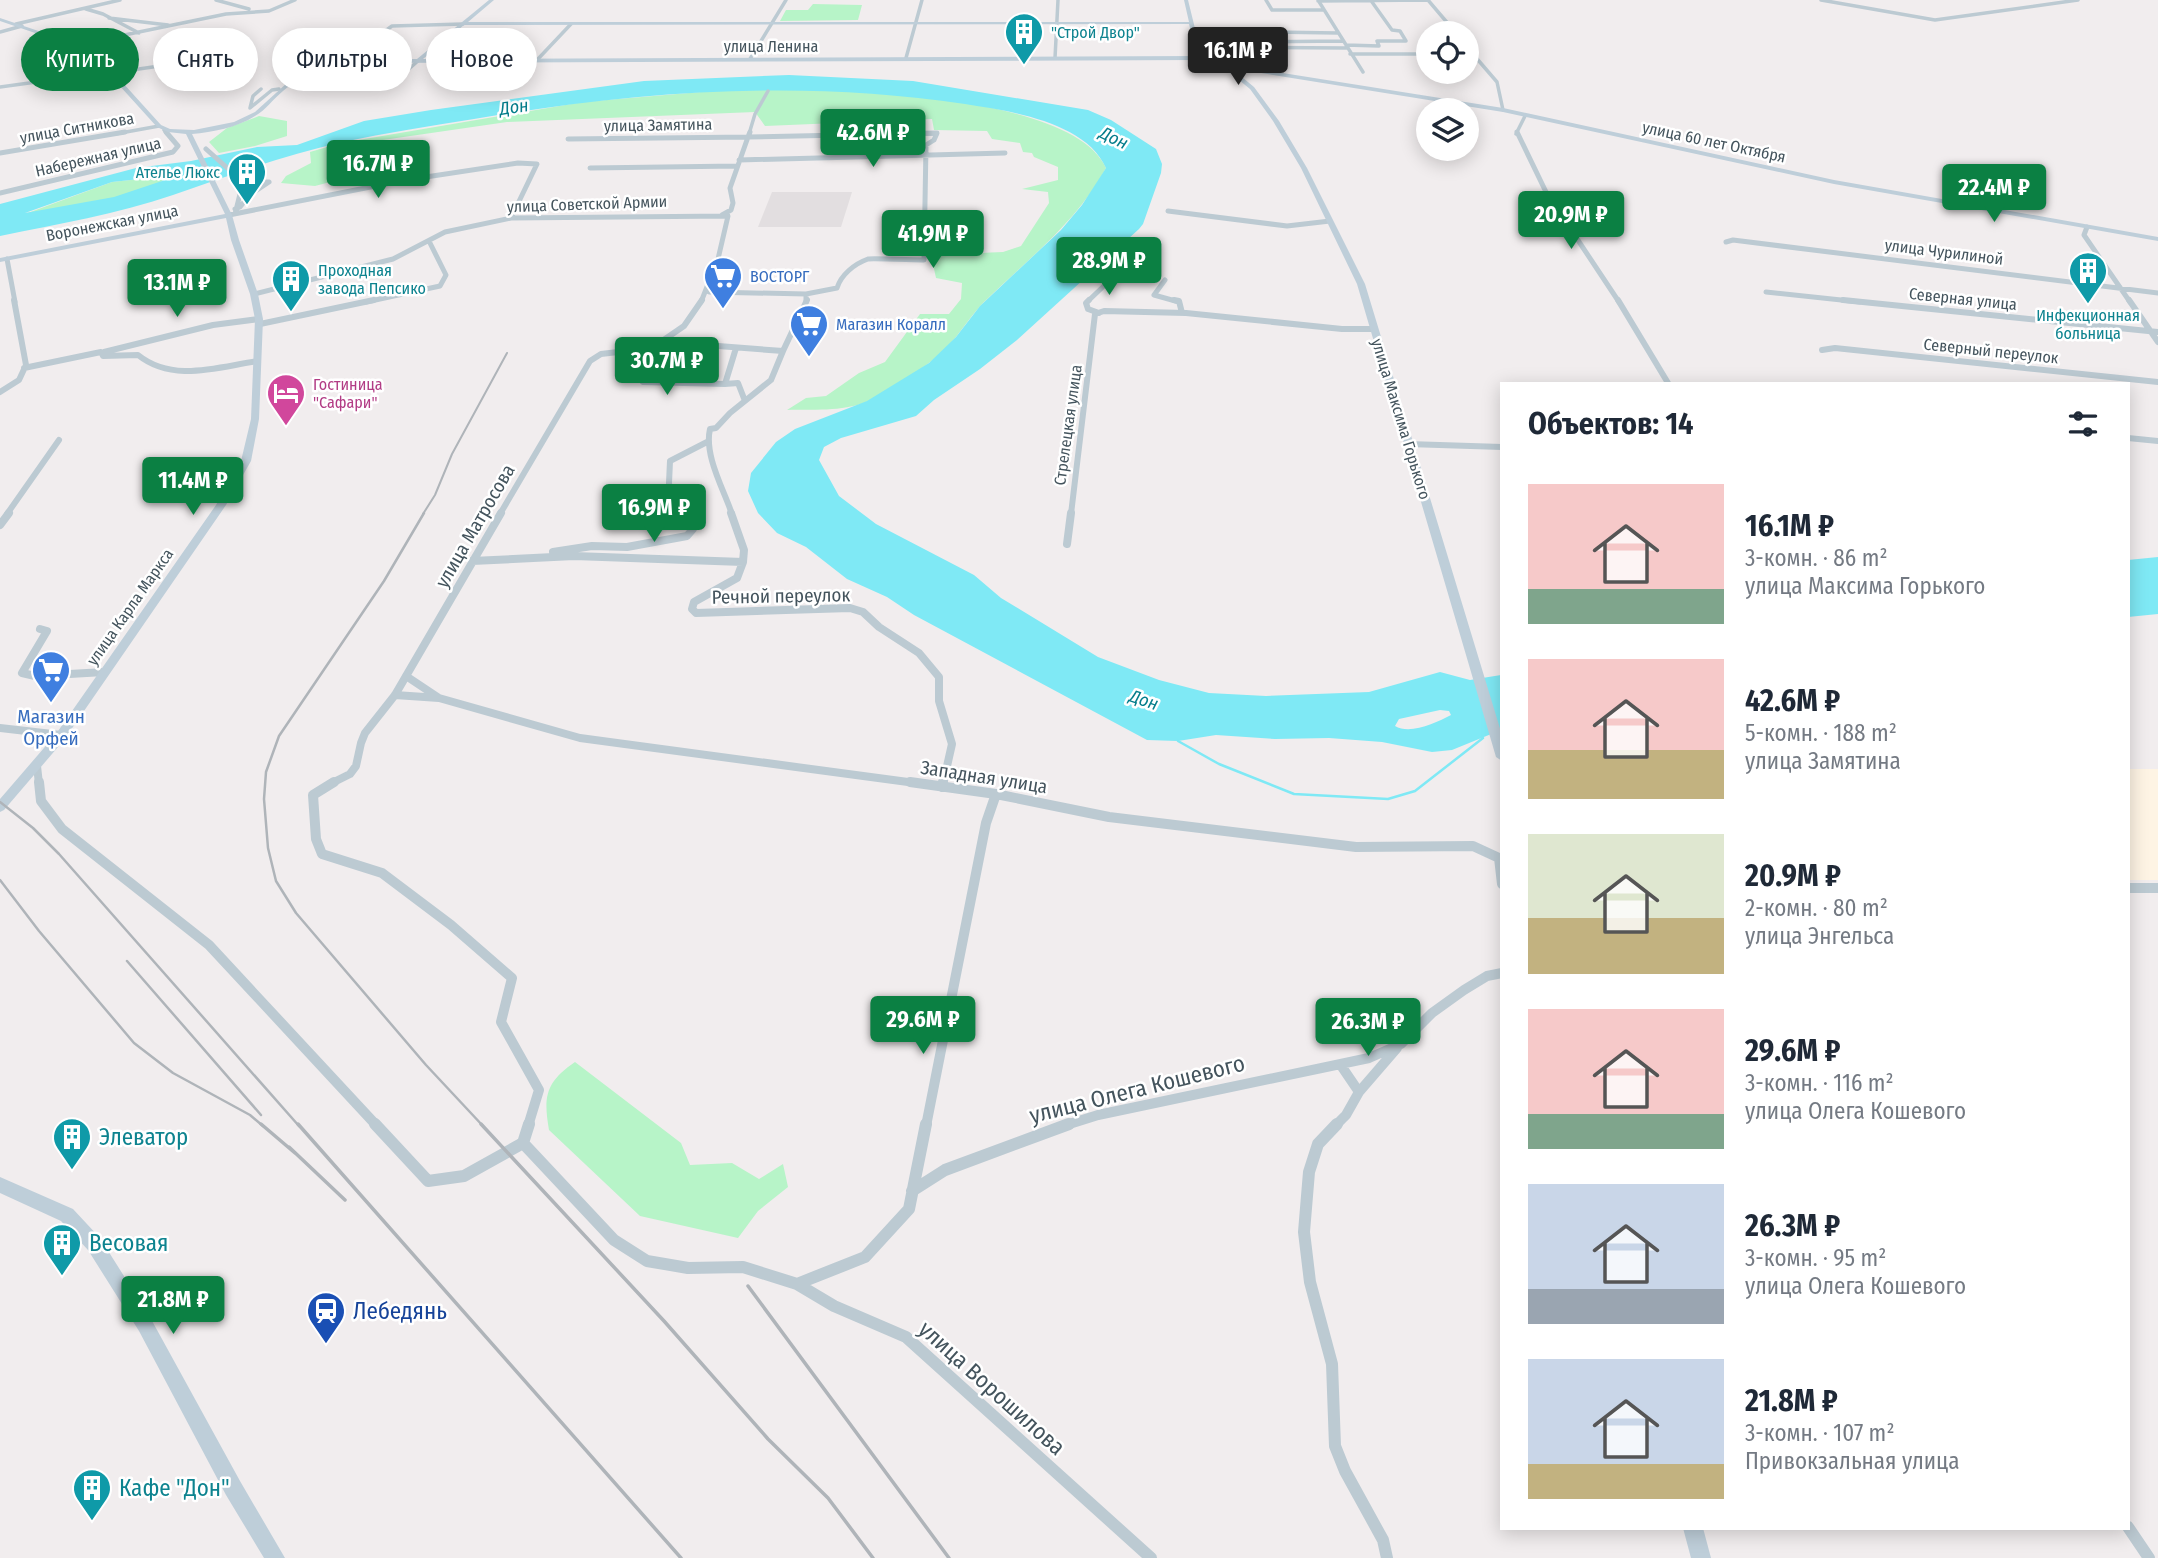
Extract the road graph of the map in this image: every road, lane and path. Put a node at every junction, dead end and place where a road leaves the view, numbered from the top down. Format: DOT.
graph roads {
  1 [pos="120,0"];
  2 [pos="216,0"];
  3 [pos="295,0"];
  4 [pos="492,0"];
  5 [pos="786,0"];
  6 [pos="922,0"];
  7 [pos="1058,0"];
  8 [pos="1186,0"];
  9 [pos="1266,0"];
  10 [pos="1428,0"];
  11 [pos="1821,0"];
  12 [pos="2078,0"];
  13 [pos="1318,1"];
  14 [pos="1372,2"];
  15 [pos="85,9"];
  16 [pos="1324,10"];
  17 [pos="257,11"];
  18 [pos="109,18"];
  19 [pos="0,19"];
  20 [pos="1445,21"];
  21 [pos="1191,23"];
  22 [pos="463,24"];
  23 [pos="571,24"];
  24 [pos="770,24"];
  25 [pos="916,24"];
  26 [pos="1056,24"];
  27 [pos="19,25"];
  28 [pos="173,26"];
  29 [pos="28,28"];
  30 [pos="129,28"];
  31 [pos="388,28"];
  32 [pos="0,32"];
  33 [pos="1192,32"];
  34 [pos="139,33"];
  35 [pos="1338,33"];
  36 [pos="1345,45"];
  37 [pos="1196,47"];
  38 [pos="1350,54"];
  39 [pos="1416,54"];
  40 [pos="906,58"];
  41 [pos="1055,58"];
  42 [pos="1200,58"];
  43 [pos="750,59"];
  44 [pos="412,60"];
  45 [pos="419,60"];
  46 [pos="426,60"];
  47 [pos="537,60"];
  48 [pos="1479,63"];
  49 [pos="412,66"];
  50 [pos="1243,70"];
  51 [pos="1232,72"];
  52 [pos="1363,72"];
  53 [pos="21,84"];
  54 [pos="0,87"];
  55 [pos="1252,88"];
  56 [pos="261,89"];
  57 [pos="272,90"];
  58 [pos="127,91"];
  59 [pos="277,91"];
  60 [pos="768,91"];
  61 [pos="1503,110"];
  62 [pos="1525,116"];
  63 [pos="162,128"];
  64 [pos="190,134"];
  65 [pos="748,137"];
  66 [pos="568,139"];
  67 [pos="206,149"];
  68 [pos="0,153"];
  69 [pos="1005,153"];
  70 [pos="925,155"];
  71 [pos="738,163"];
  72 [pos="590,168"];
  73 [pos="250,172"];
  74 [pos="260,182"];
  75 [pos="0,193"];
  76 [pos="250,195"];
  77 [pos="1168,211"];
  78 [pos="231,212"];
  79 [pos="722,215"];
  80 [pos="511,218"];
  81 [pos="1330,221"];
  82 [pos="2087,226"];
  83 [pos="2158,239"];
  84 [pos="429,241"];
  85 [pos="1726,242"];
  86 [pos="4,260"];
  87 [pos="1133,262"];
  88 [pos="1165,280"];
  89 [pos="2121,288"];
  90 [pos="709,292"];
  91 [pos="1766,292"];
  92 [pos="2158,293"];
  93 [pos="254,294"];
  94 [pos="806,294"];
  95 [pos="1099,313"];
  96 [pos="1182,313"];
  97 [pos="260,322"];
  98 [pos="1374,329"];
  99 [pos="2149,331"];
  100 [pos="2158,332"];
  101 [pos="666,342"];
  102 [pos="2158,342"];
  103 [pos="652,348"];
  104 [pos="736,348"];
  105 [pos="1822,350"];
  106 [pos="783,351"];
  107 [pos="101,352"];
  108 [pos="258,361"];
  109 [pos="24,368"];
  110 [pos="19,378"];
  111 [pos="1667,382"];
  112 [pos="2158,382"];
  113 [pos="0,384"];
  114 [pos="725,384"];
  115 [pos="0,392"];
  116 [pos="745,401"];
  117 [pos="2130,438"];
  118 [pos="59,440"];
  119 [pos="2158,441"];
  120 [pos="707,442"];
  121 [pos="1408,444"];
  122 [pos="1500,447"];
  123 [pos="674,520"];
  124 [pos="692,522"];
  125 [pos="0,525"];
  126 [pos="1067,544"];
  127 [pos="631,546"];
  128 [pos="539,556"];
  129 [pos="585,556"];
  130 [pos="472,561"];
  131 [pos="743,562"];
  132 [pos="696,613"];
  133 [pos="40,629"];
  134 [pos="104,672"];
  135 [pos="406,676"];
  136 [pos="395,695"];
  137 [pos="439,698"];
  138 [pos="0,728"];
  139 [pos="61,734"];
  140 [pos="1500,753"];
  141 [pos="37,766"];
  142 [pos="942,787"];
  143 [pos="996,794"];
  144 [pos="1,806"];
  145 [pos="1500,867"];
  146 [pos="2130,888"];
  147 [pos="2158,888"];
  148 [pos="1500,973"];
  149 [pos="1401,1044"];
  150 [pos="1340,1064"];
  151 [pos="1359,1092"];
  152 [pos="523,1143"];
  153 [pos="0,1185"];
  154 [pos="912,1191"];
  155 [pos="797,1284"];
  156 [pos="1693,1530"];
  157 [pos="2130,1530"];
  158 [pos="275,1558"];
  159 [pos="1151,1558"];
  160 [pos="1388,1558"];
  161 [pos="1700,1558"];
  162 [pos="2150,1558"];
  1 -- 15 [label="street"];
  2 -- 17 [label="street"];
  3 -- 17 [label="street"];
  4 -- 22 [label="main road"];
  5 -- 24 [label="street"];
  6 -- 25 [label="street"];
  7 -- 26 [label="street"];
  8 -- 21 [label="main road"];
  9 -- 16 [label="street"];
  10 -- 14 [label="street"];
  10 -- 20 [label="street"];
  11 -- 12 [label="street"];
  13 -- 14 [label="street"];
  13 -- 16 [label="street"];
  14 -- 36 [label="street"];
  15 -- 18 [label="street"];
  15 -- 27 [label="street"];
  16 -- 35 [label="street"];
  17 -- 28 [label="street"];
  18 -- 28 [label="street"];
  18 -- 30 [label="street"];
  19 -- 27 [label="main road"];
  21 -- 26 [label="main road"];
  21 -- 33 [label="main road"];
  22 -- 23 [label="main road"];
  22 -- 31 [label="street"];
  22 -- 45 [label="main road"];
  23 -- 24 [label="main road"];
  23 -- 47 [label="street"];
  24 -- 25 [label="main road"];
  24 -- 43 [label="street"];
  25 -- 26 [label="main road"];
  25 -- 40 [label="street"];
  26 -- 41 [label="street"];
  27 -- 29 [label="main road"];
  27 -- 32 [label="street"];
  28 -- 34 [label="street"];
  33 -- 35 [label="street"];
  33 -- 37 [label="main road"];
  35 -- 36 [label="street"];
  36 -- 37 [label="street"];
  36 -- 38 [label="street"];
  37 -- 42 [label="main road"];
  38 -- 39 [label="street"];
  38 -- 52 [label="street"];
  40 -- 41 [label="main road, улица Ленина"];
  40 -- 43 [label="main road, улица Ленина"];
  41 -- 42 [label="main road, улица Ленина"];
  42 -- 50 [label="main road"];
  42 -- 51 [label="main road, улица Максима Горького"];
  43 -- 47 [label="main road, улица Ленина"];
  44 -- 45 [label="main road, улица Ленина"];
  45 -- 46 [label="main road, улица Ленина"];
  45 -- 49 [label="street"];
  48 -- 61 [label="street"];
  50 -- 51 [label="main road"];
  50 -- 55 [label="main road, улица Максима Горького"];
  50 -- 61 [label="main road, улица 60 лет Октября"];
  51 -- 55 [label="main road, улица Максима Горького"];
  53 -- 54 [label="street"];
  55 -- 81 [label="main road, улица Максима Горького"];
  56 -- 57 [label="street"];
  58 -- 63 [label="main road"];
  59 -- 64 [label="main road, улица Ленина"];
  60 -- 65 [label="street"];
  61 -- 62 [label="main road, улица 60 лет Октября"];
  62 -- 82 [label="main road, улица 60 лет Октября"];
  62 -- 111 [label="street"];
  63 -- 64 [label="main road"];
  63 -- 68 [label="street, улица Ситникова"];
  63 -- 75 [label="street, Набережная улица"];
  64 -- 78 [label="main road, улица Карла Маркса"];
  65 -- 66 [label="street, улица Замятина"];
  65 -- 70 [label="street, улица Замятина"];
  65 -- 71 [label="street"];
  67 -- 78 [label="street, улица Карла Маркса"];
  69 -- 70 [label="street"];
  70 -- 71 [label="street"];
  70 -- 94 [label="street"];
  71 -- 72 [label="street"];
  71 -- 79 [label="street"];
  73 -- 74 [label="street"];
  74 -- 76 [label="street"];
  74 -- 76 [label="street"];
  76 -- 78 [label="street"];
  77 -- 81 [label="street"];
  78 -- 80 [label="street"];
  78 -- 86 [label="main road, Воронежская улица"];
  78 -- 93 [label="main road, улица Карла Маркса"];
  79 -- 80 [label="street, улица Советской Армии"];
  79 -- 90 [label="street"];
  80 -- 84 [label="street, улица Советской Армии"];
  81 -- 98 [label="main road, улица Максима Горького"];
  82 -- 83 [label="main road, улица 60 лет Октября"];
  82 -- 89 [label="street"];
  84 -- 93 [label="street, улица Советской Армии"];
  84 -- 97 [label="street"];
  85 -- 89 [label="street, улица Чурилиной"];
  86 -- 109 [label="street"];
  87 -- 95 [label="street, Стрелецкая улица"];
  88 -- 96 [label="street"];
  89 -- 92 [label="street, улица Чурилиной"];
  89 -- 99 [label="street"];
  90 -- 94 [label="street"];
  90 -- 101 [label="street"];
  91 -- 99 [label="street, Северная улица"];
  93 -- 97 [label="main road, улица Карла Маркса"];
  94 -- 106 [label="street"];
  95 -- 96 [label="street"];
  95 -- 126 [label="street, Стрелецкая улица"];
  96 -- 98 [label="street"];
  97 -- 107 [label="street"];
  97 -- 108 [label="main road, улица Карла Маркса"];
  98 -- 121 [label="main road, улица Максима Горького"];
  99 -- 100 [label="street, Северная улица"];
  99 -- 102 [label="street"];
  101 -- 103 [label="street"];
  101 -- 104 [label="street"];
  103 -- 114 [label="street"];
  103 -- 130 [label="street, улица Матросова"];
  104 -- 106 [label="street"];
  104 -- 114 [label="street"];
  105 -- 112 [label="street, Северный переулок"];
  106 -- 116 [label="street"];
  107 -- 108 [label="street"];
  107 -- 109 [label="street"];
  108 -- 134 [label="main road, улица Карла Маркса"];
  109 -- 110 [label="street"];
  110 -- 113 [label="street"];
  110 -- 115 [label="street"];
  114 -- 116 [label="street"];
  116 -- 120 [label="street"];
  117 -- 119 [label="street"];
  118 -- 125 [label="street"];
  120 -- 123 [label="street"];
  120 -- 131 [label="street"];
  121 -- 122 [label="street"];
  121 -- 140 [label="main road, улица Максима Горького"];
  124 -- 127 [label="street"];
  127 -- 128 [label="street"];
  127 -- 129 [label="street"];
  128 -- 129 [label="street"];
  128 -- 130 [label="street"];
  129 -- 131 [label="street"];
  130 -- 135 [label="street, улица Матросова"];
  131 -- 132 [label="street"];
  132 -- 142 [label="street, Речной переулок"];
  133 -- 134 [label="street"];
  134 -- 139 [label="main road, улица Карла Маркса"];
  135 -- 136 [label="street, улица Матросова"];
  135 -- 137 [label="street"];
  136 -- 137 [label="street"];
  136 -- 152 [label="street, улица Матросова"];
  137 -- 142 [label="street, Западная улица"];
  138 -- 139 [label="street"];
  139 -- 141 [label="main road, улица Карла Маркса"];
  141 -- 144 [label="main road, улица Карла Маркса"];
  141 -- 152 [label="street"];
  142 -- 143 [label="street, Западная улица"];
  143 -- 145 [label="street, Западная улица"];
  143 -- 154 [label="street"];
  146 -- 147 [label="street"];
  148 -- 149 [label="street, улица Олега Кошевого"];
  149 -- 150 [label="street, улица Олега Кошевого"];
  149 -- 151 [label="street"];
  150 -- 151 [label="street"];
  150 -- 154 [label="street, улица Олега Кошевого"];
  151 -- 160 [label="street"];
  152 -- 155 [label="street, улица Ворошилова"];
  153 -- 158 [label="main road"];
  154 -- 155 [label="street"];
  155 -- 159 [label="street, улица Ворошилова"];
  156 -- 161 [label="main road"];
  157 -- 162 [label="street"];
}
